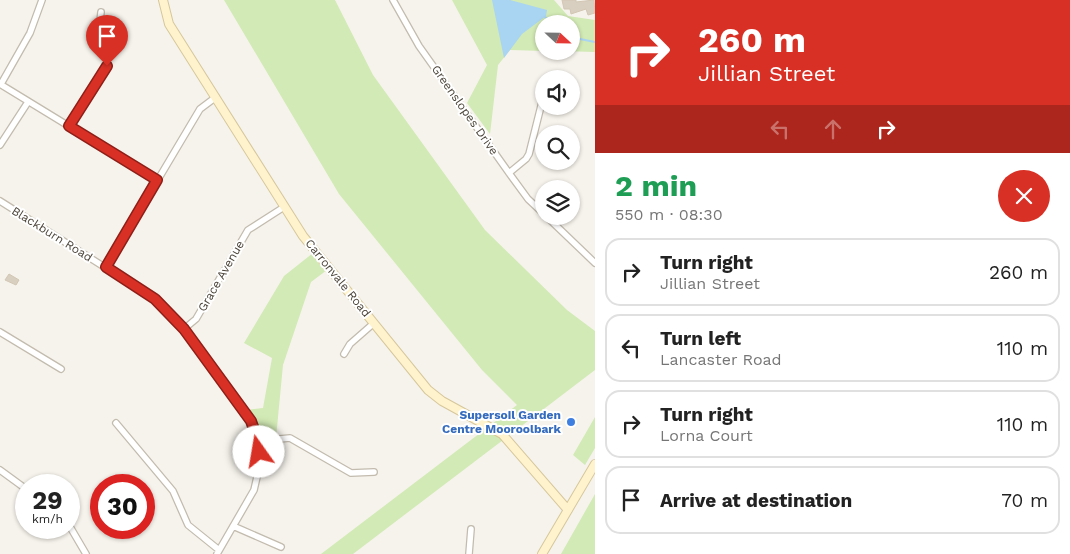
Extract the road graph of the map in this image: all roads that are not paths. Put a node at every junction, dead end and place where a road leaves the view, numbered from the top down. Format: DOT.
graph roads {
  1 [pos="42,0"];
  2 [pos="163,0"];
  3 [pos="393,0"];
  4 [pos="101,12"];
  5 [pos="1,84"];
  6 [pos="216,97"];
  7 [pos="28,102"];
  8 [pos="539,115"];
  9 [pos="69,126"];
  10 [pos="0,146"];
  11 [pos="509,173"];
  12 [pos="157,180"];
  13 [pos="0,201"];
  14 [pos="535,206"];
  15 [pos="284,207"];
  16 [pos="555,225"];
  17 [pos="595,263"];
  18 [pos="106,267"];
  19 [pos="374,322"];
  20 [pos="184,329"];
  21 [pos="0,332"];
  22 [pos="344,354"];
  23 [pos="61,369"];
  24 [pos="116,423"];
  25 [pos="258,441"];
  26 [pos="595,464"];
  27 [pos="0,470"];
  28 [pos="374,472"];
  29 [pos="15,481"];
  30 [pos="568,510"];
  31 [pos="233,526"];
  32 [pos="471,529"];
  33 [pos="77,539"];
  34 [pos="281,547"];
  35 [pos="218,552"];
  36 [pos="86,554"];
  37 [pos="469,554"];
  38 [pos="542,554"];
  1 -- 5 [label="street"];
  2 -- 6 [label="street, Carronvale Road"];
  3 -- 11 [label="street, Greenslopes Drive"];
  4 -- 9 [label="street"];
  5 -- 7 [label="street"];
  6 -- 12 [label="street"];
  6 -- 15 [label="street, Carronvale Road"];
  7 -- 9 [label="street"];
  7 -- 10 [label="street"];
  8 -- 11 [label="street"];
  9 -- 12 [label="street"];
  11 -- 14 [label="street, Greenslopes Drive"];
  12 -- 18 [label="street"];
  13 -- 18 [label="street, Blackburn Road"];
  15 -- 19 [label="street, Carronvale Road"];
  15 -- 20 [label="street, Grace Avenue"];
  16 -- 17 [label="street, Greenslopes Drive"];
  18 -- 20 [label="street, Blackburn Road"];
  19 -- 22 [label="street"];
  19 -- 30 [label="street, Carronvale Road"];
  20 -- 25 [label="street, Blackburn Road"];
  21 -- 23 [label="street"];
  24 -- 35 [label="street"];
  25 -- 28 [label="street"];
  25 -- 31 [label="street, Blackburn Road"];
  26 -- 30 [label="street"];
  27 -- 29 [label="street"];
  30 -- 38 [label="street"];
  31 -- 34 [label="street"];
  31 -- 35 [label="street, Blackburn Road"];
  32 -- 37 [label="street"];
  33 -- 36 [label="street"];
}
